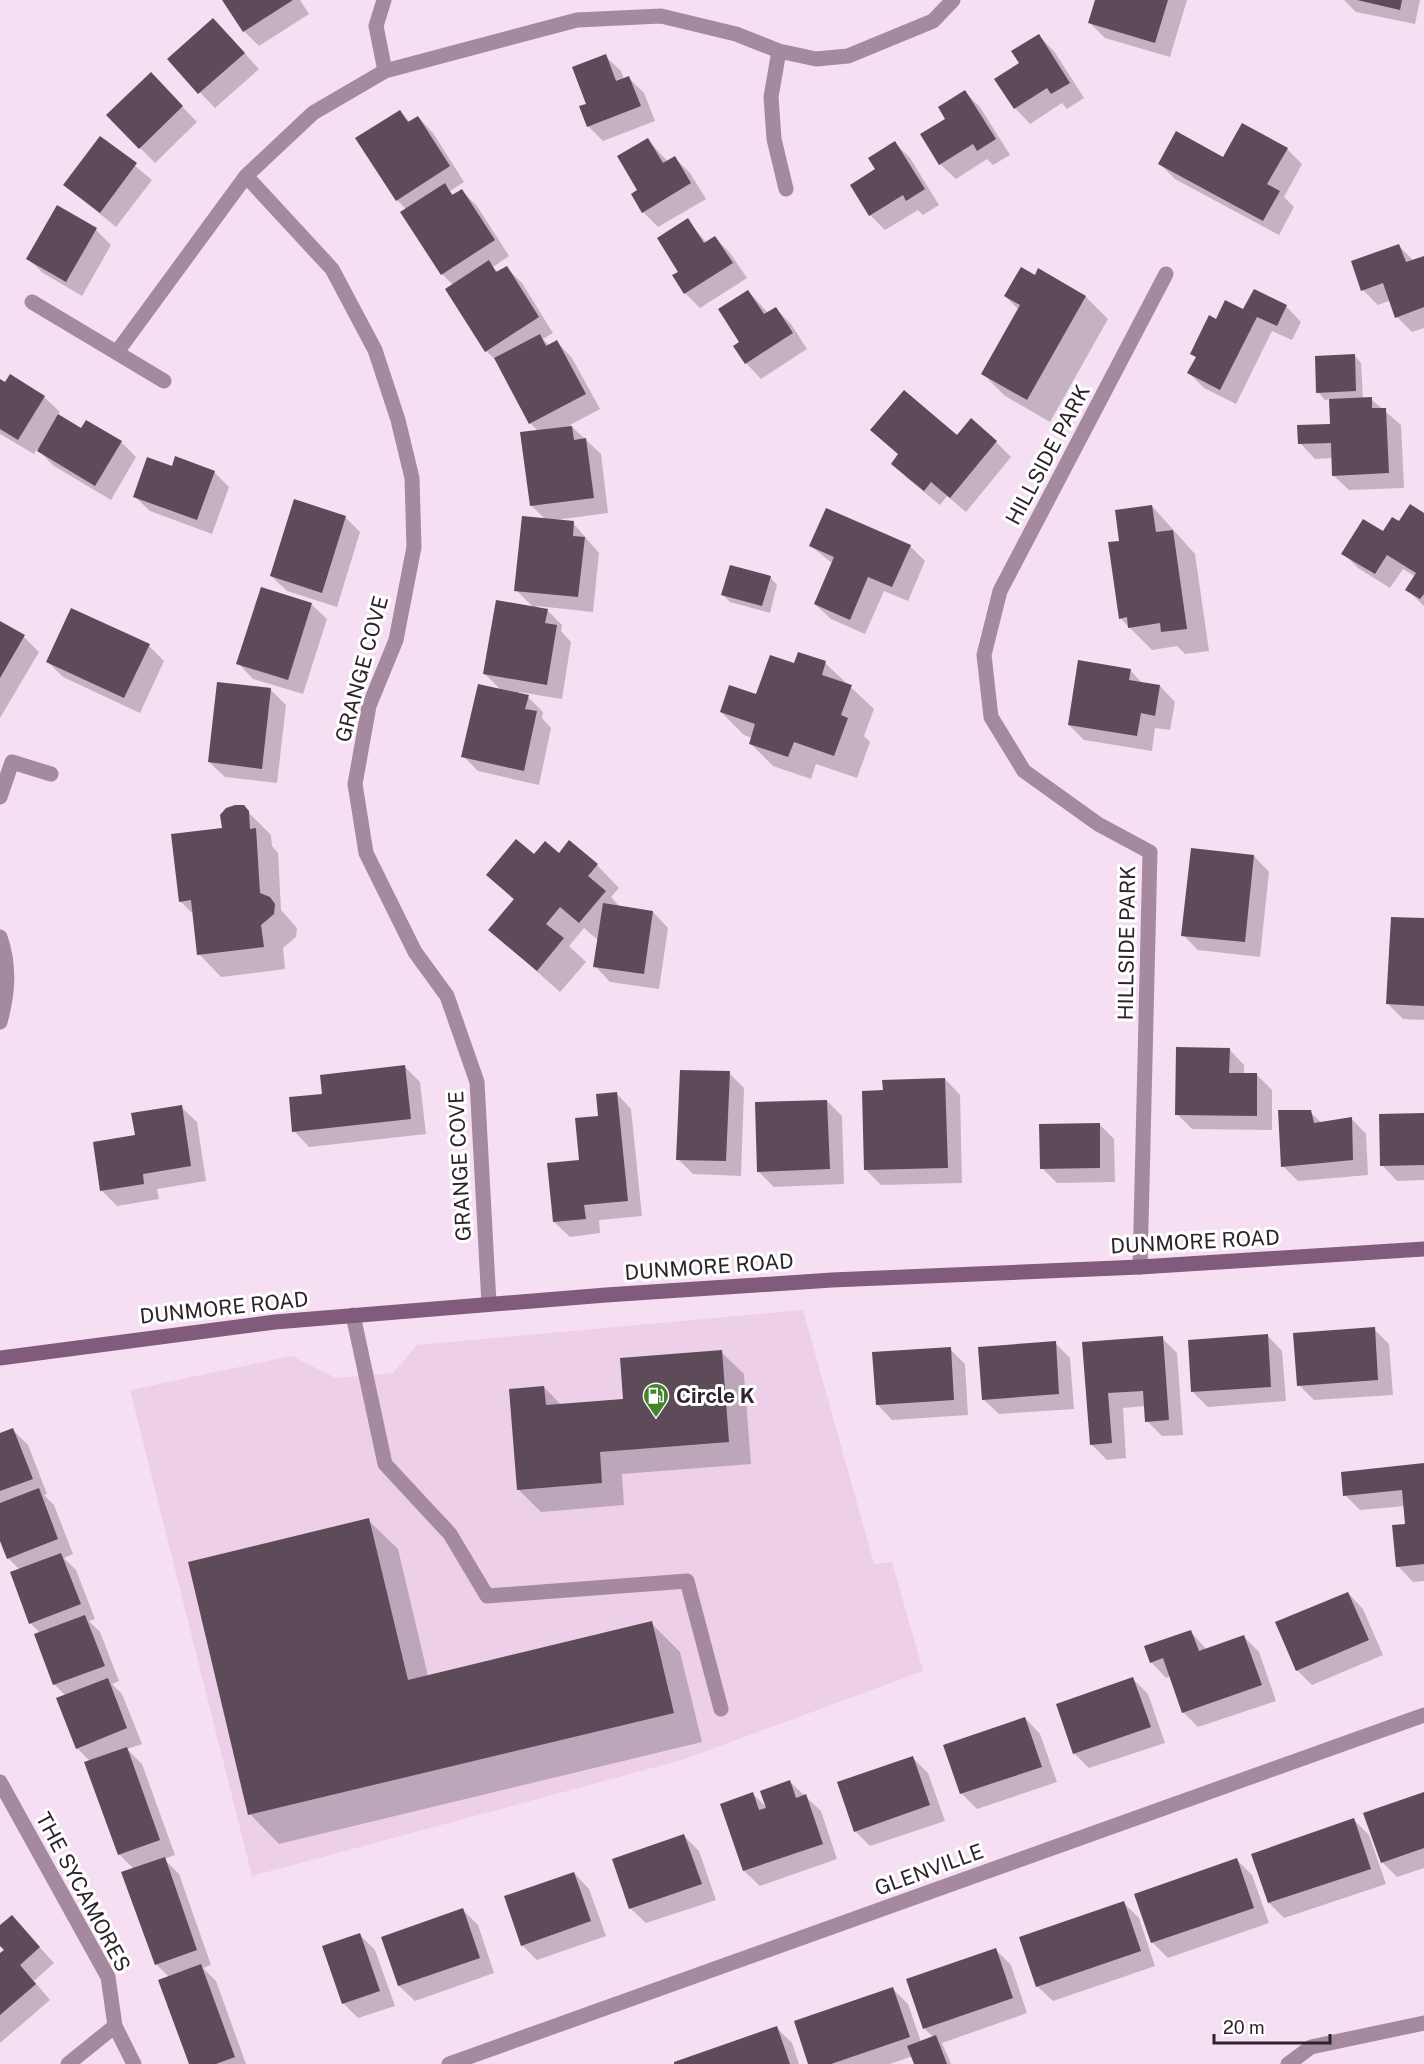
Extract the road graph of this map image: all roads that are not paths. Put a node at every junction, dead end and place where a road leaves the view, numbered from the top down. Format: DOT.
graph roads {
  1 [pos="384,0"];
  2 [pos="953,0"];
  3 [pos="779,51"];
  4 [pos="385,71"];
  5 [pos="246,176"];
  6 [pos="786,189"];
  7 [pos="1166,273"];
  8 [pos="32,302"];
  9 [pos="117,352"];
  10 [pos="164,381"];
  11 [pos="51,774"];
  12 [pos="0,797"];
  13 [pos="0,938"];
  14 [pos="0,1022"];
  15 [pos="1424,1249"];
  16 [pos="1140,1267"];
  17 [pos="489,1304"];
  18 [pos="353,1315"];
  19 [pos="0,1358"];
  20 [pos="721,1709"];
  21 [pos="1424,1715"];
  22 [pos="0,1782"];
  23 [pos="1424,2023"];
  24 [pos="115,2026"];
  25 [pos="68,2064"];
  26 [pos="134,2064"];
  27 [pos="449,2064"];
  28 [pos="1288,2064"];
  1 -- 4 [label="street"];
  2 -- 3 [label="street"];
  3 -- 4 [label="street"];
  3 -- 6 [label="street"];
  4 -- 5 [label="street"];
  5 -- 9 [label="street"];
  5 -- 17 [label="street, GRANGE COVE"];
  7 -- 16 [label="street, HILLSIDE PARK"];
  8 -- 9 [label="street"];
  9 -- 10 [label="street"];
  11 -- 12 [label="street"];
  13 -- 14 [label="street"];
  15 -- 16 [label="main road, DUNMORE ROAD"];
  16 -- 17 [label="main road, DUNMORE ROAD"];
  17 -- 18 [label="main road, DUNMORE ROAD"];
  18 -- 19 [label="main road, DUNMORE ROAD"];
  18 -- 20 [label="street"];
  21 -- 27 [label="street, GLENVILLE"];
  22 -- 24 [label="street, THE SYCAMORES"];
  23 -- 28 [label="street"];
  24 -- 25 [label="street"];
  24 -- 26 [label="street, THE SYCAMORES"];
}
